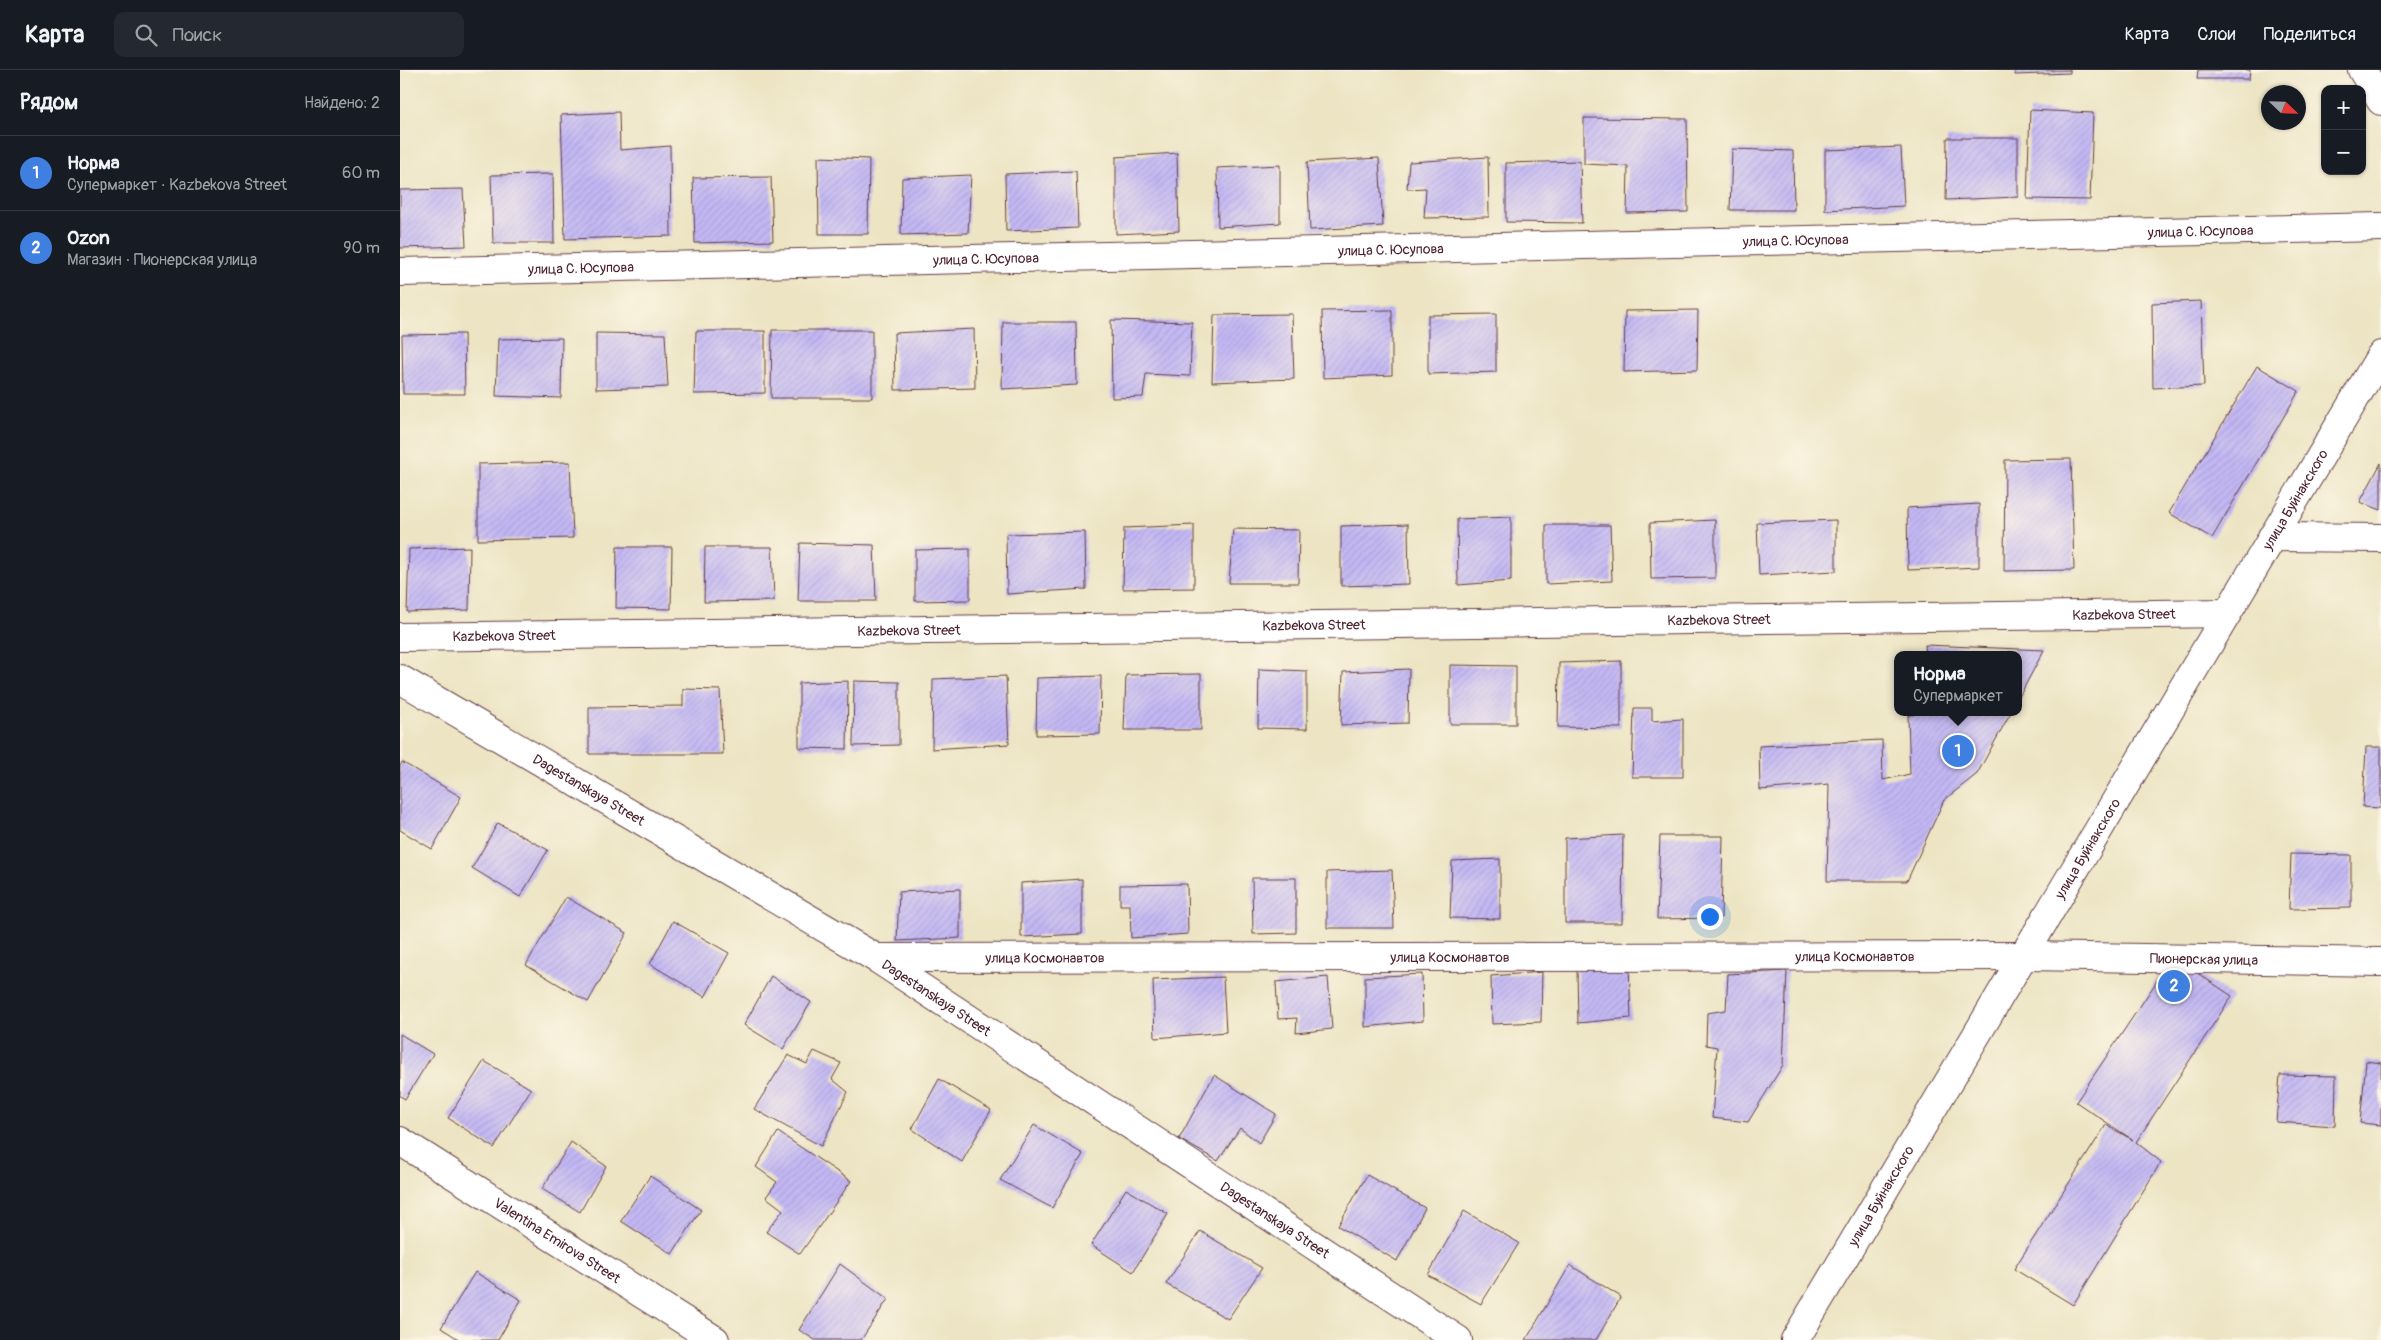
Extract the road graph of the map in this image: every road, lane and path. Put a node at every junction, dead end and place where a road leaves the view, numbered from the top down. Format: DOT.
graph roads {
  1 [pos="2362,70"];
  2 [pos="2381,100"];
  3 [pos="2381,227"];
  4 [pos="400,272"];
  5 [pos="2381,355"];
  6 [pos="2272,537"];
  7 [pos="2381,538"];
  8 [pos="2226,613"];
  9 [pos="400,637"];
  10 [pos="400,679"];
  11 [pos="2025,956"];
  12 [pos="876,958"];
  13 [pos="2381,962"];
  14 [pos="400,1141"];
  15 [pos="715,1340"];
  16 [pos="1458,1340"];
  17 [pos="1795,1340"];
  1 -- 2 [label="street"];
  3 -- 4 [label="street, улица С. Юсупова"];
  5 -- 6 [label="street, улица Буйнакского"];
  6 -- 7 [label="street"];
  6 -- 8 [label="street, улица Буйнакского"];
  8 -- 9 [label="street, Kazbekova Street"];
  8 -- 11 [label="street, улица Буйнакского"];
  10 -- 12 [label="street, Dagestanskaya Street"];
  11 -- 12 [label="street, улица Космонавтов"];
  11 -- 13 [label="street, Пионерская улица"];
  11 -- 17 [label="street, улица Буйнакского"];
  12 -- 16 [label="street, Dagestanskaya Street"];
  14 -- 15 [label="street, Valentina Emirova Street"];
}
